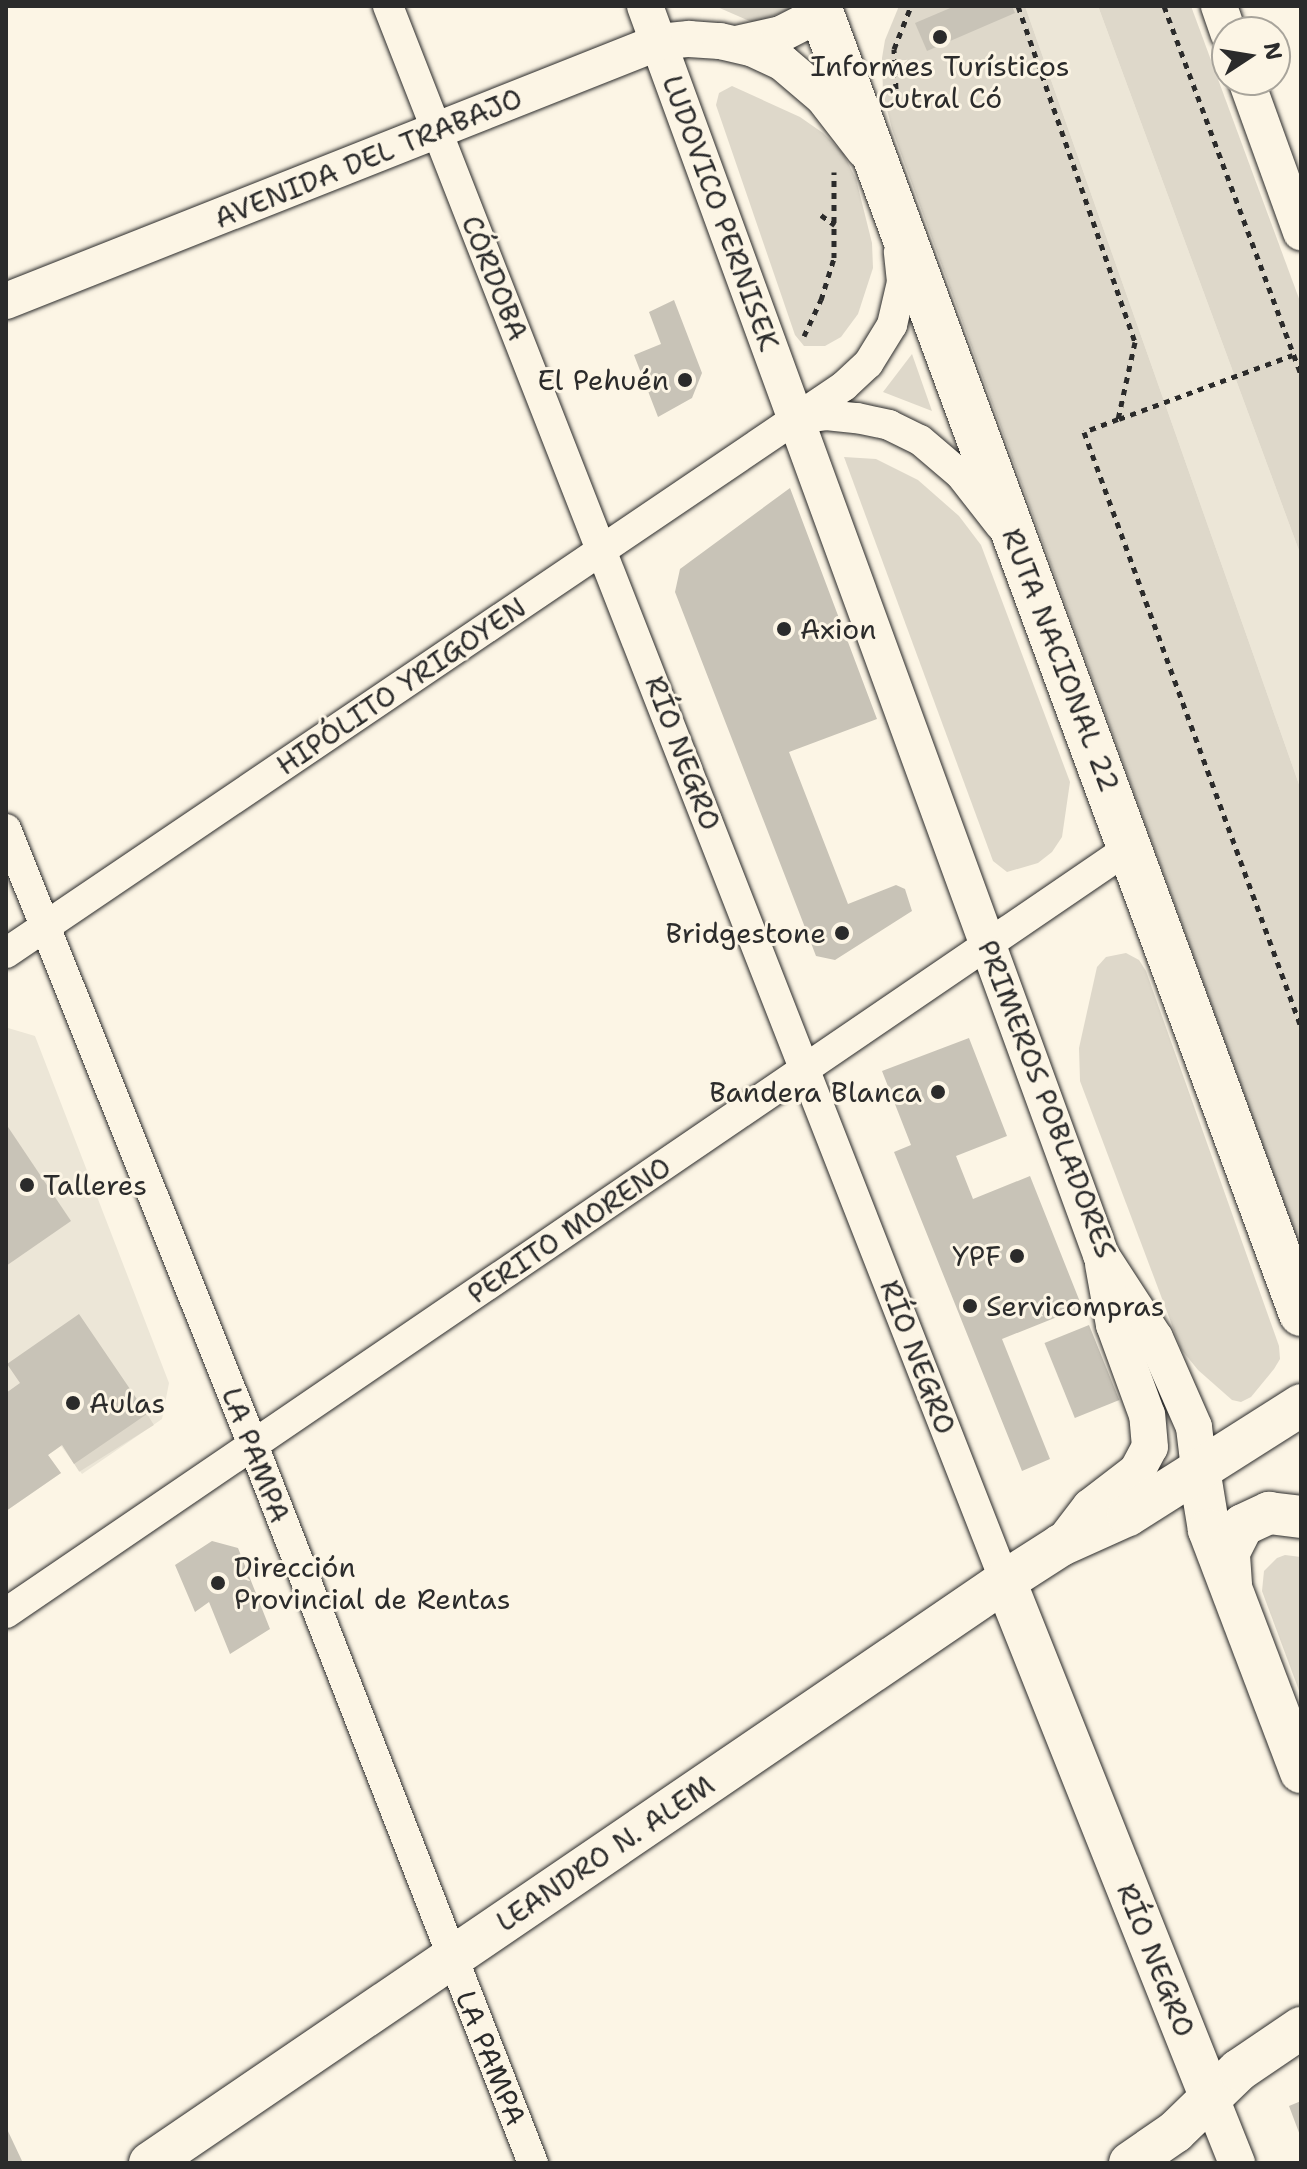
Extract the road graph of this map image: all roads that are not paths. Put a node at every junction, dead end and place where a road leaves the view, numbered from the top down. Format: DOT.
graph roads {
  1 [pos="388,6"];
  2 [pos="645,6"];
  3 [pos="825,8"];
  4 [pos="659,42"];
  5 [pos="736,44"];
  6 [pos="1252,96"];
  7 [pos="437,130"];
  8 [pos="884,184"];
  9 [pos="1301,232"];
  10 [pos="6,301"];
  11 [pos="796,419"];
  12 [pos="603,549"];
  13 [pos="1019,549"];
  14 [pos="6,829"];
  15 [pos="1132,846"];
  16 [pos="45,927"];
  17 [pos="987,945"];
  18 [pos="6,953"];
  19 [pos="806,1068"];
  20 [pos="1101,1255"];
  21 [pos="1301,1314"];
  22 [pos="1301,1405"];
  23 [pos="253,1445"];
  24 [pos="1199,1469"];
  25 [pos="1301,1517"];
  26 [pos="1061,1545"];
  27 [pos="1005,1581"];
  28 [pos="1232,1593"];
  29 [pos="6,1613"];
  30 [pos="1301,1772"];
  31 [pos="451,1958"];
  32 [pos="1301,2028"];
  33 [pos="1211,2098"];
  34 [pos="150,2163"];
  35 [pos="533,2163"];
  36 [pos="1130,2163"];
  37 [pos="1237,2163"];
  1 -- 7 [label="street, CÓRDOBA"];
  2 -- 4 [label="street, LUDOVICO PERNISEK"];
  3 -- 5 [label="street, AVENIDA DEL TRABAJO"];
  3 -- 8 [label="highway, RUTA NACIONAL 22"];
  4 -- 5 [label="street, AVENIDA DEL TRABAJO"];
  4 -- 7 [label="street, AVENIDA DEL TRABAJO"];
  4 -- 11 [label="street, LUDOVICO PERNISEK"];
  5 -- 8 [label="street, AVENIDA DEL TRABAJO"];
  6 -- 9 [label="street"];
  7 -- 10 [label="street, AVENIDA DEL TRABAJO"];
  7 -- 12 [label="street, CÓRDOBA"];
  8 -- 11 [label="street, HIPÓLITO YRIGOYEN"];
  8 -- 13 [label="highway, RUTA NACIONAL 22"];
  11 -- 12 [label="street, HIPÓLITO YRIGOYEN"];
  11 -- 13 [label="street, HIPÓLITO YRIGOYEN"];
  11 -- 17 [label="street, PRIMEROS POBLADORES"];
  12 -- 16 [label="street, HIPÓLITO YRIGOYEN"];
  12 -- 19 [label="street, RÍO NEGRO"];
  13 -- 15 [label="highway, RUTA NACIONAL 22"];
  14 -- 16 [label="street, LA PAMPA"];
  15 -- 17 [label="street, PERITO MORENO"];
  15 -- 21 [label="highway, RUTA NACIONAL 22"];
  16 -- 18 [label="street, HIPÓLITO YRIGOYEN"];
  16 -- 23 [label="street, LA PAMPA"];
  17 -- 19 [label="street, PERITO MORENO"];
  17 -- 20 [label="street, PRIMEROS POBLADORES"];
  19 -- 23 [label="street, PERITO MORENO"];
  19 -- 27 [label="street, RÍO NEGRO"];
  20 -- 24 [label="street, PRIMEROS POBLADORES"];
  20 -- 26 [label="street, LEANDRO N. ALEM"];
  22 -- 24 [label="main road, LEANDRO N. ALEM"];
  23 -- 29 [label="street, PERITO MORENO"];
  23 -- 31 [label="street, LA PAMPA"];
  24 -- 26 [label="main road, LEANDRO N. ALEM"];
  24 -- 28 [label="main road, PRIMEROS POBLADORES"];
  25 -- 28 [label="main road"];
  26 -- 27 [label="main road, LEANDRO N. ALEM"];
  27 -- 31 [label="main road, LEANDRO N. ALEM"];
  27 -- 33 [label="main road, RÍO NEGRO"];
  28 -- 30 [label="main road, PRIMEROS POBLADORES"];
  31 -- 34 [label="main road, LEANDRO N. ALEM"];
  31 -- 35 [label="street, LA PAMPA"];
  32 -- 33 [label="main road"];
  33 -- 36 [label="main road"];
  33 -- 37 [label="street, RÍO NEGRO"];
}
